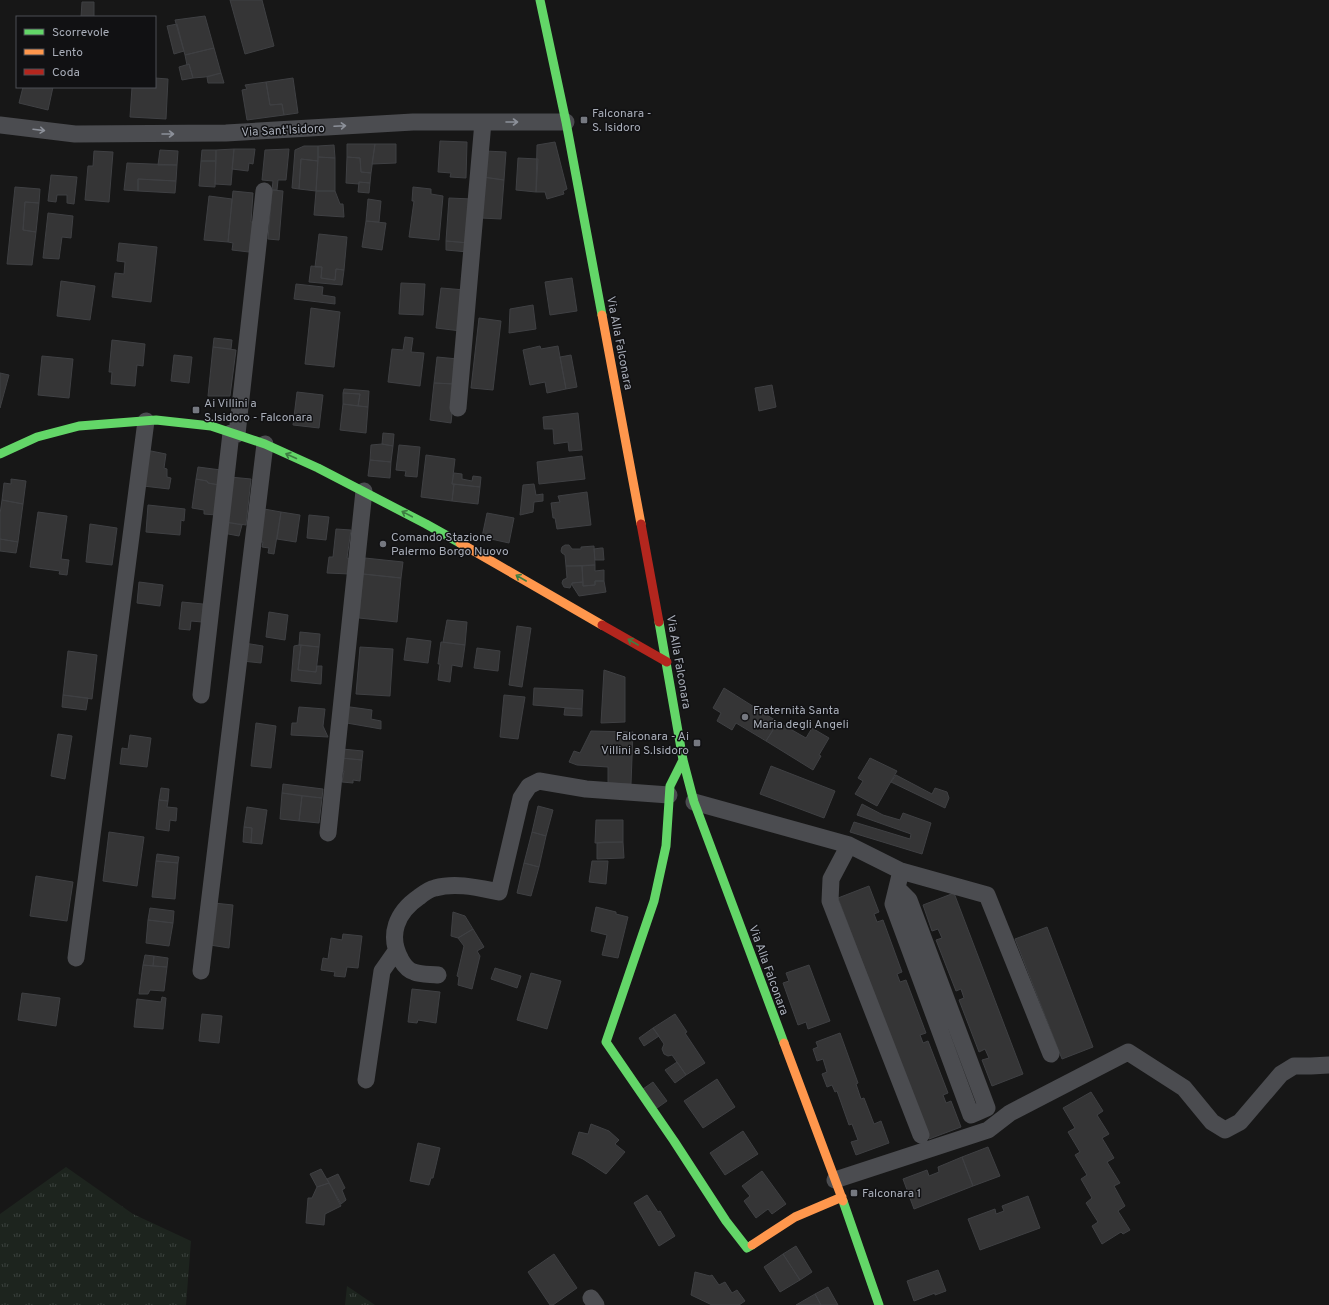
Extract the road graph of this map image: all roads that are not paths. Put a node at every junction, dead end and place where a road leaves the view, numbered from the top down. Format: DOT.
graph roads {
  1 [pos="540,0"];
  2 [pos="483,122"];
  3 [pos="566,122"];
  4 [pos="0,125"];
  5 [pos="264,191"];
  6 [pos="458,408"];
  7 [pos="146,421"];
  8 [pos="234,434"];
  9 [pos="266,444"];
  10 [pos="0,454"];
  11 [pos="364,491"];
  12 [pos="667,662"];
  13 [pos="201,695"];
  14 [pos="683,760"];
  15 [pos="669,795"];
  16 [pos="694,802"];
  17 [pos="328,833"];
  18 [pos="849,844"];
  19 [pos="899,880"];
  20 [pos="396,951"];
  21 [pos="76,958"];
  22 [pos="201,971"];
  23 [pos="438,975"];
  24 [pos="1052,1054"];
  25 [pos="1329,1065"];
  26 [pos="366,1080"];
  27 [pos="921,1135"];
  28 [pos="835,1180"];
  29 [pos="842,1197"];
  30 [pos="879,1305"];
  1 -- 3 [label="street, Via Alla Falconara"];
  2 -- 3 [label="street, Via Sant'Isidoro, one-way"];
  4 -- 2 [label="street, Via Sant'Isidoro, one-way"];
  2 -- 6 [label="street"];
  3 -- 12 [label="street, Via Alla Falconara"];
  5 -- 8 [label="street"];
  7 -- 8 [label="street"];
  7 -- 10 [label="street"];
  7 -- 21 [label="street"];
  8 -- 9 [label="street"];
  8 -- 13 [label="street"];
  11 -- 9 [label="street, one-way"];
  9 -- 22 [label="street"];
  12 -- 11 [label="street, one-way"];
  11 -- 17 [label="street"];
  12 -- 14 [label="street, Via Alla Falconara"];
  14 -- 15 [label="street"];
  14 -- 16 [label="street, Via Alla Falconara"];
  15 -- 20 [label="street"];
  15 -- 29 [label="street"];
  16 -- 18 [label="street"];
  16 -- 28 [label="street, Via Alla Falconara"];
  18 -- 19 [label="street"];
  18 -- 27 [label="street"];
  19 -- 19 [label="street"];
  19 -- 24 [label="street"];
  20 -- 23 [label="street"];
  20 -- 26 [label="street"];
  25 -- 28 [label="street"];
  28 -- 29 [label="street, Via Alla Falconara"];
  29 -- 30 [label="street, Via Alla Falconara"];
}
